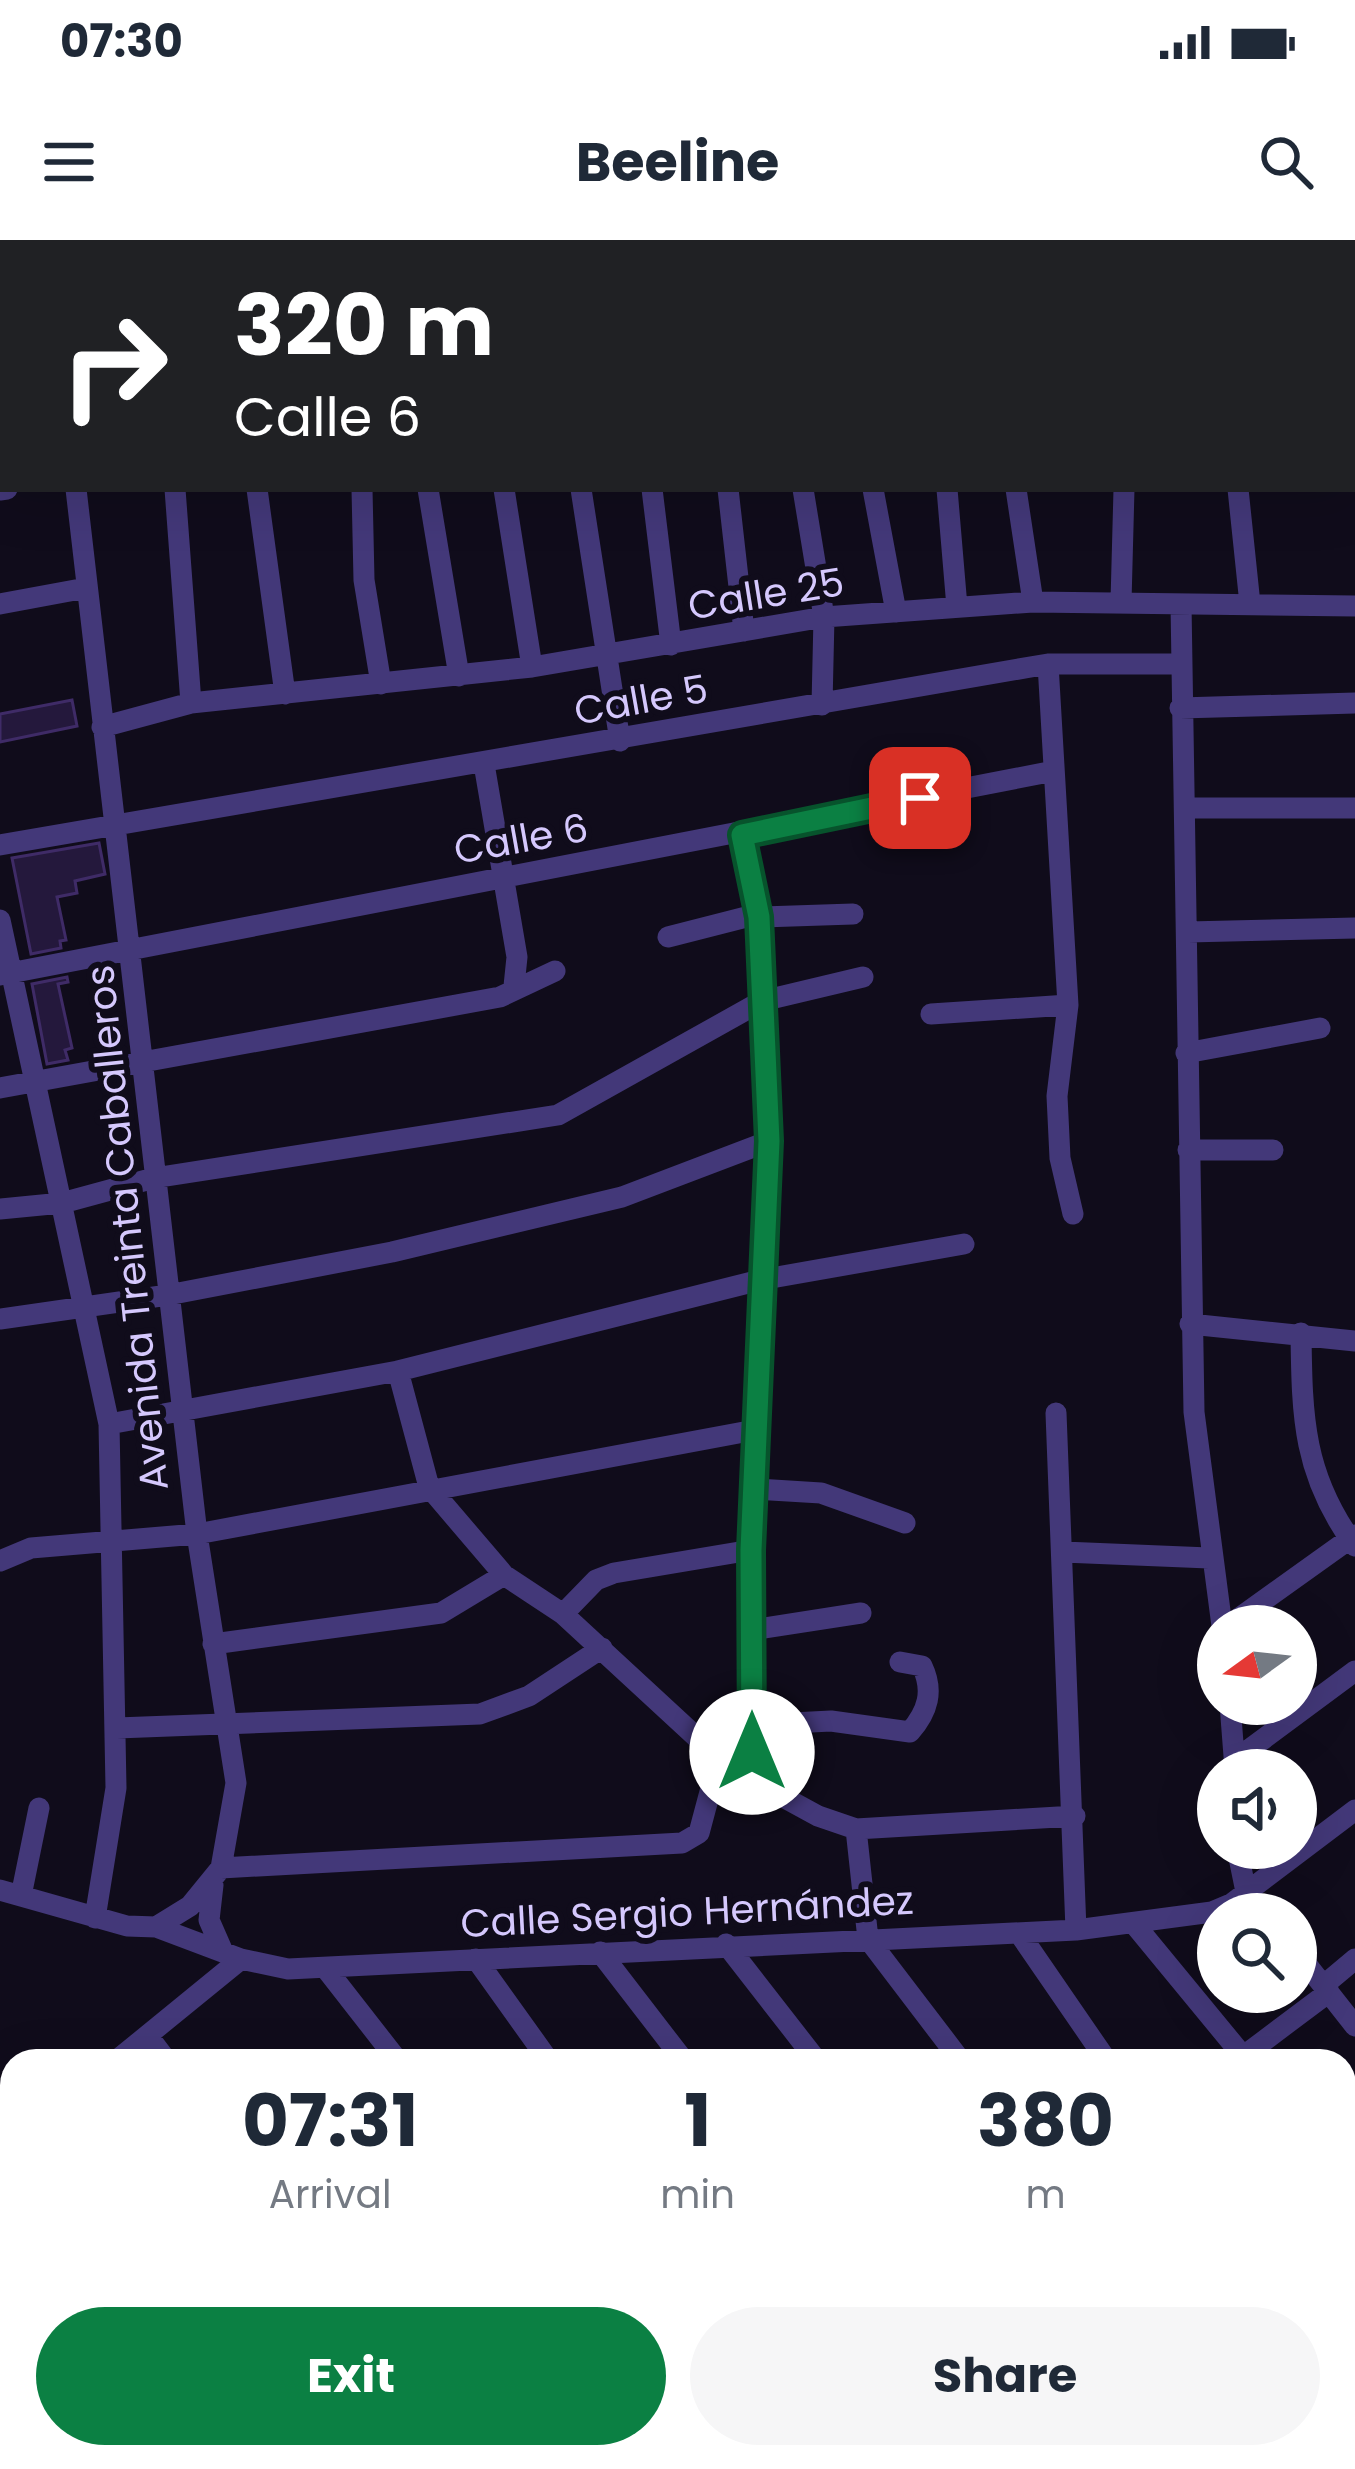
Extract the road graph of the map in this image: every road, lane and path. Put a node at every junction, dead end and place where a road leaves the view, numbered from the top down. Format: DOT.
graph roads {
  1 [pos="76,492"];
  2 [pos="176,492"];
  3 [pos="257,492"];
  4 [pos="362,492"];
  5 [pos="428,492"];
  6 [pos="503,492"];
  7 [pos="581,492"];
  8 [pos="652,492"];
  9 [pos="728,492"];
  10 [pos="803,492"];
  11 [pos="873,492"];
  12 [pos="947,492"];
  13 [pos="1016,492"];
  14 [pos="1124,492"];
  15 [pos="1238,492"];
  16 [pos="86,588"];
  17 [pos="1033,602"];
  18 [pos="1121,602"];
  19 [pos="0,604"];
  20 [pos="1181,604"];
  21 [pos="1250,604"];
  22 [pos="1355,606"];
  23 [pos="958,607"];
  24 [pos="896,612"];
  25 [pos="824,617"];
  26 [pos="744,631"];
  27 [pos="671,645"];
  28 [pos="607,656"];
  29 [pos="1048,664"];
  30 [pos="1180,664"];
  31 [pos="532,667"];
  32 [pos="459,676"];
  33 [pos="381,684"];
  34 [pos="285,694"];
  35 [pos="191,703"];
  36 [pos="1355,703"];
  37 [pos="822,705"];
  38 [pos="1180,708"];
  39 [pos="102,727"];
  40 [pos="620,741"];
  41 [pos="484,764"];
  42 [pos="1054,770"];
  43 [pos="1186,808"];
  44 [pos="1355,808"];
  45 [pos="115,822"];
  46 [pos="742,835"];
  47 [pos="0,845"];
  48 [pos="506,878"];
  49 [pos="853,914"];
  50 [pos="758,916"];
  51 [pos="0,920"];
  52 [pos="1355,928"];
  53 [pos="1188,932"];
  54 [pos="668,937"];
  55 [pos="131,947"];
  56 [pos="555,971"];
  57 [pos="5,975"];
  58 [pos="863,977"];
  59 [pos="514,986"];
  60 [pos="763,1000"];
  61 [pos="1068,1005"];
  62 [pos="931,1014"];
  63 [pos="1320,1028"];
  64 [pos="1186,1053"];
  65 [pos="143,1063"];
  66 [pos="31,1078"];
  67 [pos="0,1088"];
  68 [pos="769,1141"];
  69 [pos="1188,1150"];
  70 [pos="1273,1150"];
  71 [pos="154,1178"];
  72 [pos="62,1203"];
  73 [pos="0,1210"];
  74 [pos="1073,1214"];
  75 [pos="964,1244"];
  76 [pos="760,1280"];
  77 [pos="168,1295"];
  78 [pos="81,1310"];
  79 [pos="0,1319"];
  80 [pos="1190,1324"];
  81 [pos="1301,1333"];
  82 [pos="1355,1341"];
  83 [pos="398,1371"];
  84 [pos="185,1408"];
  85 [pos="1056,1414"];
  86 [pos="109,1424"];
  87 [pos="760,1429"];
  88 [pos="429,1487"];
  89 [pos="756,1489"];
  90 [pos="905,1523"];
  91 [pos="197,1534"];
  92 [pos="112,1539"];
  93 [pos="1353,1540"];
  94 [pos="751,1550"];
  95 [pos="1063,1552"];
  96 [pos="1209,1558"];
  97 [pos="0,1561"];
  98 [pos="504,1575"];
  99 [pos="1220,1605"];
  100 [pos="1256,1605"];
  101 [pos="861,1612"];
  102 [pos="563,1614"];
  103 [pos="752,1630"];
  104 [pos="214,1644"];
  105 [pos="602,1648"];
  106 [pos="900,1662"];
  107 [pos="1355,1671"];
  108 [pos="228,1722"];
  109 [pos="752,1725"];
  110 [pos="117,1728"];
  111 [pos="1255,1749"];
  112 [pos="719,1758"];
  113 [pos="752,1780"];
  114 [pos="39,1808"];
  115 [pos="1355,1810"];
  116 [pos="1075,1816"];
  117 [pos="856,1829"];
  118 [pos="1241,1869"];
  119 [pos="217,1874"];
  120 [pos="1246,1892"];
  121 [pos="11,1893"];
  122 [pos="95,1918"];
  123 [pos="1135,1925"];
  124 [pos="156,1928"];
  125 [pos="1076,1930"];
  126 [pos="1019,1934"];
  127 [pos="868,1939"];
  128 [pos="726,1944"];
  129 [pos="600,1952"];
  130 [pos="232,1956"];
  131 [pos="476,1959"];
  132 [pos="1355,1959"];
  133 [pos="327,1970"];
  134 [pos="1317,1976"];
  135 [pos="1327,1988"];
  136 [pos="1355,2026"];
  137 [pos="148,2036"];
  138 [pos="131,2049"];
  139 [pos="158,2049"];
  140 [pos="389,2049"];
  141 [pos="541,2049"];
  142 [pos="675,2049"];
  143 [pos="808,2049"];
  144 [pos="952,2049"];
  145 [pos="1099,2049"];
  146 [pos="1234,2049"];
  147 [pos="1254,2049"];
  1 -- 16 [label="street, Avenida Treinta Caballeros"];
  2 -- 35 [label="street"];
  3 -- 34 [label="street"];
  4 -- 33 [label="street"];
  5 -- 32 [label="street"];
  6 -- 31 [label="street"];
  7 -- 28 [label="street"];
  8 -- 27 [label="street"];
  9 -- 26 [label="street"];
  10 -- 25 [label="street"];
  11 -- 24 [label="street"];
  12 -- 23 [label="street"];
  13 -- 17 [label="street"];
  14 -- 18 [label="street"];
  15 -- 21 [label="street"];
  16 -- 19 [label="street"];
  16 -- 39 [label="street, Avenida Treinta Caballeros"];
  17 -- 18 [label="street, Calle 25"];
  17 -- 23 [label="street, Calle 25"];
  18 -- 20 [label="street, Calle 25"];
  20 -- 21 [label="street, Calle 25"];
  20 -- 30 [label="street"];
  21 -- 22 [label="street, Calle 25"];
  23 -- 24 [label="street, Calle 25"];
  24 -- 25 [label="street, Calle 25"];
  25 -- 26 [label="street, Calle 25"];
  25 -- 37 [label="street"];
  26 -- 27 [label="street, Calle 25"];
  27 -- 28 [label="street, Calle 25"];
  28 -- 31 [label="street, Calle 25"];
  28 -- 40 [label="street"];
  29 -- 30 [label="street, Calle 5"];
  29 -- 37 [label="street, Calle 5"];
  29 -- 42 [label="street"];
  30 -- 38 [label="street"];
  31 -- 32 [label="street, Calle 25"];
  32 -- 33 [label="street, Calle 25"];
  33 -- 34 [label="street, Calle 25"];
  34 -- 35 [label="street, Calle 25"];
  35 -- 39 [label="street, Calle 25"];
  36 -- 38 [label="street"];
  37 -- 40 [label="street, Calle 5"];
  38 -- 43 [label="street"];
  39 -- 45 [label="street, Avenida Treinta Caballeros"];
  40 -- 41 [label="street, Calle 5"];
  41 -- 45 [label="street, Calle 5"];
  41 -- 48 [label="street"];
  42 -- 46 [label="street, Calle 6"];
  42 -- 61 [label="street"];
  43 -- 44 [label="street"];
  43 -- 53 [label="street"];
  45 -- 47 [label="street, Calle 5"];
  45 -- 55 [label="street, Avenida Treinta Caballeros"];
  46 -- 48 [label="street, Calle 6"];
  46 -- 50 [label="street"];
  48 -- 55 [label="street, Calle 6"];
  48 -- 59 [label="street"];
  49 -- 50 [label="street"];
  50 -- 54 [label="street"];
  50 -- 60 [label="street"];
  51 -- 57 [label="street"];
  52 -- 53 [label="street"];
  53 -- 64 [label="street"];
  55 -- 57 [label="street, Calle 6"];
  55 -- 65 [label="street, Avenida Treinta Caballeros"];
  56 -- 59 [label="street"];
  57 -- 66 [label="street"];
  58 -- 60 [label="street"];
  59 -- 65 [label="street"];
  60 -- 68 [label="street"];
  60 -- 71 [label="street"];
  61 -- 62 [label="street"];
  61 -- 74 [label="street"];
  63 -- 64 [label="street"];
  64 -- 69 [label="street"];
  65 -- 66 [label="street"];
  65 -- 71 [label="street, Avenida Treinta Caballeros"];
  66 -- 67 [label="street"];
  66 -- 72 [label="street"];
  68 -- 76 [label="street"];
  68 -- 77 [label="street"];
  69 -- 70 [label="street"];
  69 -- 80 [label="street"];
  71 -- 72 [label="street"];
  71 -- 77 [label="street, Avenida Treinta Caballeros"];
  72 -- 73 [label="street"];
  72 -- 78 [label="street"];
  75 -- 76 [label="street"];
  76 -- 83 [label="street"];
  76 -- 87 [label="street"];
  77 -- 78 [label="street"];
  77 -- 84 [label="street, Avenida Treinta Caballeros"];
  78 -- 79 [label="street"];
  78 -- 86 [label="street"];
  80 -- 81 [label="street"];
  80 -- 96 [label="street"];
  81 -- 82 [label="street"];
  81 -- 93 [label="street"];
  83 -- 84 [label="street"];
  83 -- 88 [label="street"];
  84 -- 86 [label="street"];
  84 -- 91 [label="street, Avenida Treinta Caballeros"];
  85 -- 95 [label="street"];
  86 -- 92 [label="street"];
  87 -- 88 [label="street"];
  87 -- 89 [label="street"];
  88 -- 91 [label="street"];
  88 -- 98 [label="street"];
  89 -- 90 [label="street"];
  89 -- 94 [label="street"];
  91 -- 92 [label="street"];
  91 -- 104 [label="street, Avenida Treinta Caballeros"];
  92 -- 97 [label="street"];
  92 -- 110 [label="street"];
  93 -- 100 [label="street"];
  94 -- 102 [label="street"];
  94 -- 103 [label="street"];
  95 -- 96 [label="street"];
  95 -- 116 [label="street"];
  96 -- 99 [label="street"];
  98 -- 102 [label="street"];
  98 -- 104 [label="street"];
  101 -- 103 [label="street"];
  102 -- 105 [label="street"];
  103 -- 109 [label="street"];
  104 -- 108 [label="street, Avenida Treinta Caballeros"];
  105 -- 108 [label="street"];
  105 -- 112 [label="street"];
  106 -- 109 [label="street"];
  107 -- 111 [label="street"];
  108 -- 110 [label="street"];
  108 -- 119 [label="street, Avenida Treinta Caballeros"];
  109 -- 113 [label="street"];
  110 -- 122 [label="street"];
  112 -- 113 [label="street"];
  112 -- 119 [label="street"];
  113 -- 117 [label="street"];
  114 -- 121 [label="street"];
  115 -- 120 [label="street, Calle Sergio Hernández"];
  116 -- 117 [label="street"];
  116 -- 125 [label="street"];
  117 -- 127 [label="street"];
  118 -- 120 [label="street"];
  119 -- 124 [label="street"];
  119 -- 130 [label="street, Avenida Treinta Caballeros"];
  120 -- 123 [label="street, Calle Sergio Hernández"];
  121 -- 122 [label="street, Calle Sergio Hernández"];
  122 -- 124 [label="street, Calle Sergio Hernández"];
  123 -- 125 [label="street, Calle Sergio Hernández"];
  123 -- 146 [label="street"];
  124 -- 130 [label="street, Calle Sergio Hernández"];
  125 -- 126 [label="street, Calle Sergio Hernández"];
  126 -- 127 [label="street, Calle Sergio Hernández"];
  126 -- 145 [label="street"];
  127 -- 128 [label="street, Calle Sergio Hernández"];
  127 -- 144 [label="street"];
  128 -- 129 [label="street, Calle Sergio Hernández"];
  128 -- 143 [label="street"];
  129 -- 131 [label="street, Calle Sergio Hernández"];
  129 -- 142 [label="street"];
  130 -- 133 [label="street, Calle Sergio Hernández"];
  130 -- 137 [label="street"];
  131 -- 133 [label="street, Calle Sergio Hernández"];
  131 -- 141 [label="street"];
  132 -- 135 [label="street"];
  133 -- 140 [label="street"];
  134 -- 135 [label="street"];
  135 -- 136 [label="street"];
  135 -- 147 [label="street"];
  137 -- 138 [label="street"];
  137 -- 139 [label="street"];
}
